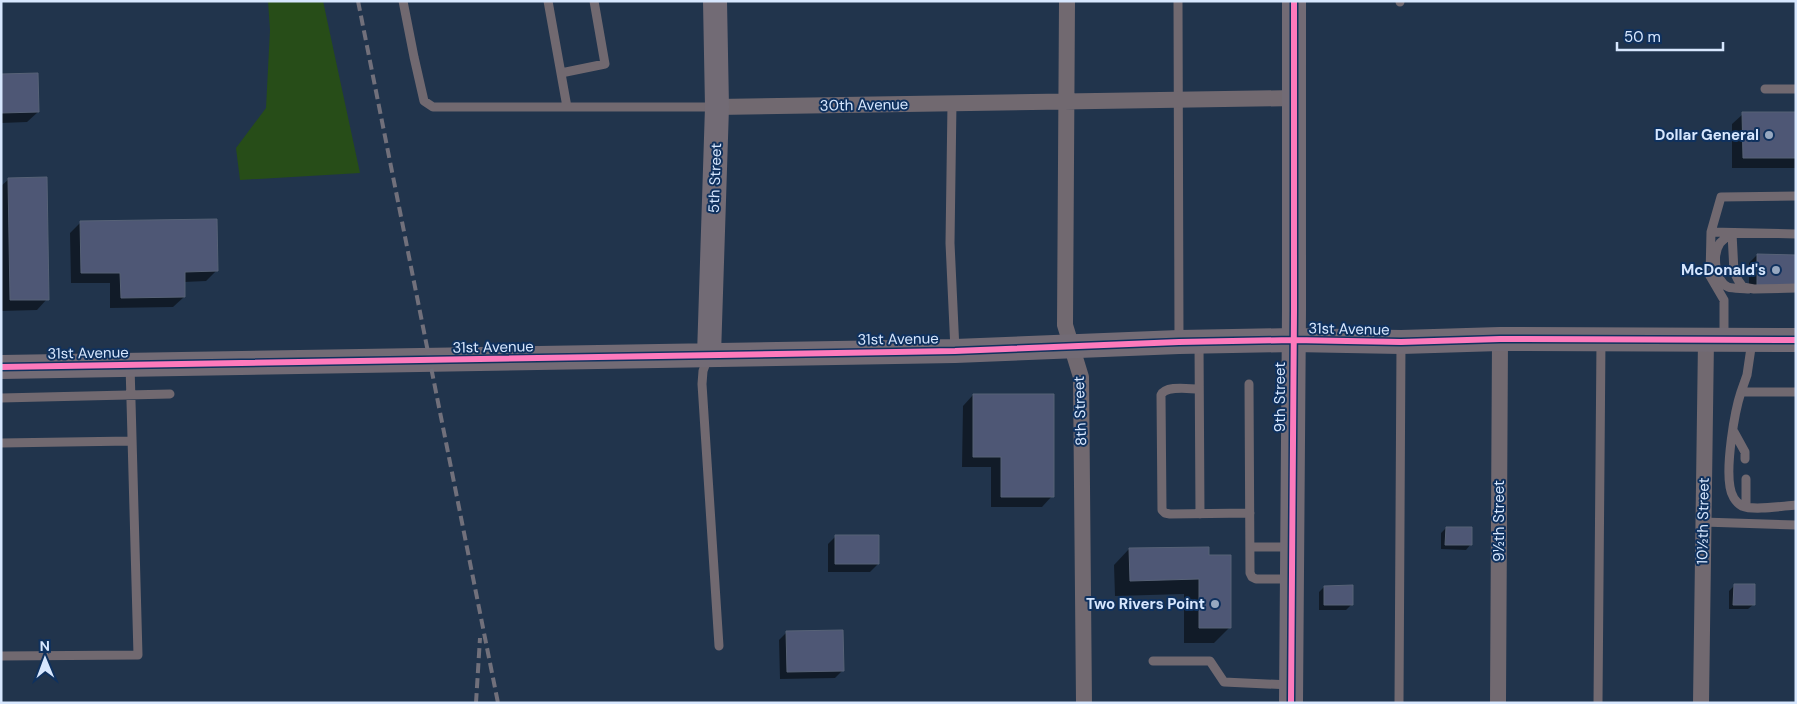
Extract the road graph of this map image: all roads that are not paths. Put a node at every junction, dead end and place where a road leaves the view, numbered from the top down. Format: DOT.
graph roads {
  1 [pos="403,1"];
  2 [pos="548,1"];
  3 [pos="594,1"];
  4 [pos="715,1"];
  5 [pos="1066,1"];
  6 [pos="1178,1"];
  7 [pos="1294,1"];
  8 [pos="561,73"];
  9 [pos="1765,89"];
  10 [pos="1796,89"];
  11 [pos="1295,98"];
  12 [pos="1180,99"];
  13 [pos="1067,101"];
  14 [pos="952,103"];
  15 [pos="567,107"];
  16 [pos="717,108"];
  17 [pos="1796,196"];
  18 [pos="1711,232"];
  19 [pos="1732,233"];
  20 [pos="1796,234"];
  21 [pos="1796,288"];
  22 [pos="1754,289"];
  23 [pos="1500,339"];
  24 [pos="1294,340"];
  25 [pos="1601,340"];
  26 [pos="1715,340"];
  27 [pos="1752,340"];
  28 [pos="1796,340"];
  29 [pos="1189,342"];
  30 [pos="1401,342"];
  31 [pos="1072,346"];
  32 [pos="955,351"];
  33 [pos="709,355"];
  34 [pos="130,365"];
  35 [pos="1,367"];
  36 [pos="1249,384"];
  37 [pos="1199,389"];
  38 [pos="1741,392"];
  39 [pos="1796,392"];
  40 [pos="170,394"];
  41 [pos="131,395"];
  42 [pos="1,398"];
  43 [pos="1734,432"];
  44 [pos="132,441"];
  45 [pos="1,444"];
  46 [pos="1745,459"];
  47 [pos="1746,479"];
  48 [pos="1796,505"];
  49 [pos="1746,506"];
  50 [pos="1250,513"];
  51 [pos="1200,514"];
  52 [pos="1702,522"];
  53 [pos="1796,525"];
  54 [pos="1250,546"];
  55 [pos="1292,547"];
  56 [pos="1292,579"];
  57 [pos="719,646"];
  58 [pos="1,656"];
  59 [pos="1153,661"];
  60 [pos="1291,694"];
  61 [pos="1084,703"];
  62 [pos="1398,703"];
  63 [pos="1498,703"];
  64 [pos="1598,703"];
  65 [pos="1700,703"];
  1 -- 15 [label="lane, 30th Avenue"];
  2 -- 8 [label="lane"];
  3 -- 8 [label="lane"];
  4 -- 16 [label="street, 5th Street"];
  5 -- 13 [label="street, 8th Street"];
  6 -- 12 [label="lane"];
  7 -- 11 [label="street, 9th Street"];
  8 -- 15 [label="lane"];
  9 -- 10 [label="lane"];
  11 -- 12 [label="street, 30th Avenue"];
  11 -- 24 [label="street, 9th Street"];
  12 -- 13 [label="street, 30th Avenue"];
  12 -- 29 [label="lane"];
  13 -- 14 [label="street, 30th Avenue"];
  13 -- 31 [label="street, 8th Street"];
  14 -- 16 [label="street, 30th Avenue"];
  14 -- 32 [label="lane"];
  15 -- 16 [label="lane, 30th Avenue"];
  16 -- 33 [label="street, 5th Street"];
  17 -- 18 [label="lane"];
  18 -- 19 [label="lane"];
  18 -- 26 [label="lane"];
  19 -- 20 [label="lane"];
  19 -- 22 [label="lane"];
  19 -- 22 [label="lane"];
  21 -- 22 [label="lane"];
  23 -- 25 [label="street, 31st Avenue"];
  23 -- 30 [label="street, 31st Avenue"];
  23 -- 63 [label="street, 9½th Street"];
  24 -- 29 [label="street, 31st Avenue"];
  24 -- 30 [label="street, 31st Avenue"];
  24 -- 55 [label="street, 9th Street"];
  25 -- 26 [label="street, 31st Avenue"];
  25 -- 64 [label="lane"];
  26 -- 27 [label="street, 31st Avenue"];
  26 -- 52 [label="street, 10½th Street"];
  27 -- 28 [label="street, 31st Avenue"];
  27 -- 38 [label="lane"];
  29 -- 31 [label="street, 31st Avenue"];
  29 -- 37 [label="lane"];
  30 -- 62 [label="lane"];
  31 -- 32 [label="street, 31st Avenue"];
  31 -- 61 [label="street, 8th Street"];
  32 -- 33 [label="street, 31st Avenue"];
  33 -- 34 [label="street, 31st Avenue"];
  33 -- 57 [label="lane"];
  34 -- 35 [label="street, 31st Avenue"];
  34 -- 41 [label="lane"];
  36 -- 50 [label="lane"];
  37 -- 51 [label="lane"];
  37 -- 51 [label="lane"];
  38 -- 39 [label="lane"];
  38 -- 43 [label="lane"];
  40 -- 41 [label="lane"];
  41 -- 42 [label="lane"];
  41 -- 44 [label="lane"];
  43 -- 46 [label="lane"];
  43 -- 49 [label="lane"];
  44 -- 45 [label="lane"];
  44 -- 58 [label="lane"];
  47 -- 49 [label="lane"];
  48 -- 49 [label="lane"];
  50 -- 51 [label="lane"];
  50 -- 54 [label="lane"];
  52 -- 53 [label="lane"];
  52 -- 65 [label="street, 10½th Street"];
  54 -- 55 [label="lane"];
  54 -- 56 [label="lane"];
  55 -- 56 [label="street, 9th Street"];
  56 -- 60 [label="street, 9th Street"];
  59 -- 60 [label="lane"];
}
